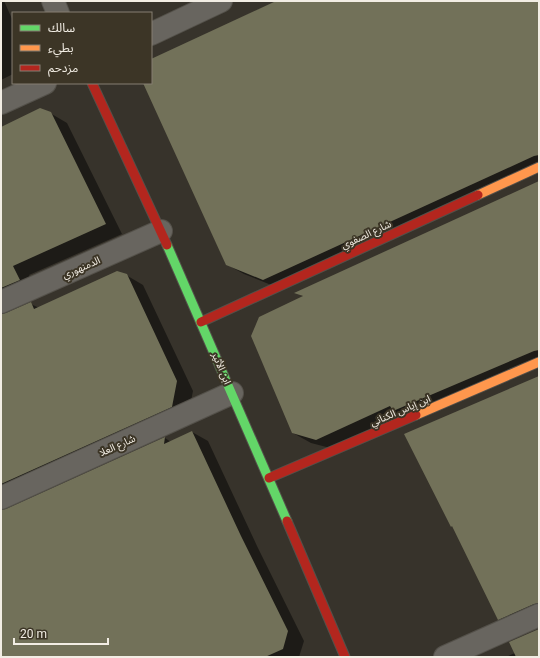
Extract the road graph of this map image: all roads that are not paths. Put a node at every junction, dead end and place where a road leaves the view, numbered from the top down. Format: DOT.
graph roads {
  1 [pos="53,1"];
  2 [pos="221,1"];
  3 [pos="58,12"];
  4 [pos="152,34"];
  5 [pos="43,84"];
  6 [pos="92,84"];
  7 [pos="1,103"];
  8 [pos="539,167"];
  9 [pos="161,232"];
  10 [pos="1,302"];
  11 [pos="202,322"];
  12 [pos="539,362"];
  13 [pos="232,393"];
  14 [pos="269,478"];
  15 [pos="1,498"];
  16 [pos="539,615"];
  17 [pos="345,657"];
  18 [pos="445,657"];
  1 -- 3 [label="street"];
  2 -- 4 [label="street"];
  5 -- 7 [label="street"];
  6 -- 9 [label="street, ابن الأثير"];
  8 -- 11 [label="street, شارع الصفوي"];
  9 -- 10 [label="street, الدمنهوري"];
  9 -- 11 [label="street, ابن الأثير"];
  11 -- 13 [label="street, ابن الأثير"];
  12 -- 14 [label="street, ابن إياس الكناني"];
  13 -- 14 [label="street, ابن الأثير"];
  13 -- 15 [label="street, شارع العلا"];
  14 -- 17 [label="street, ابن الأثير"];
  16 -- 18 [label="street"];
}
